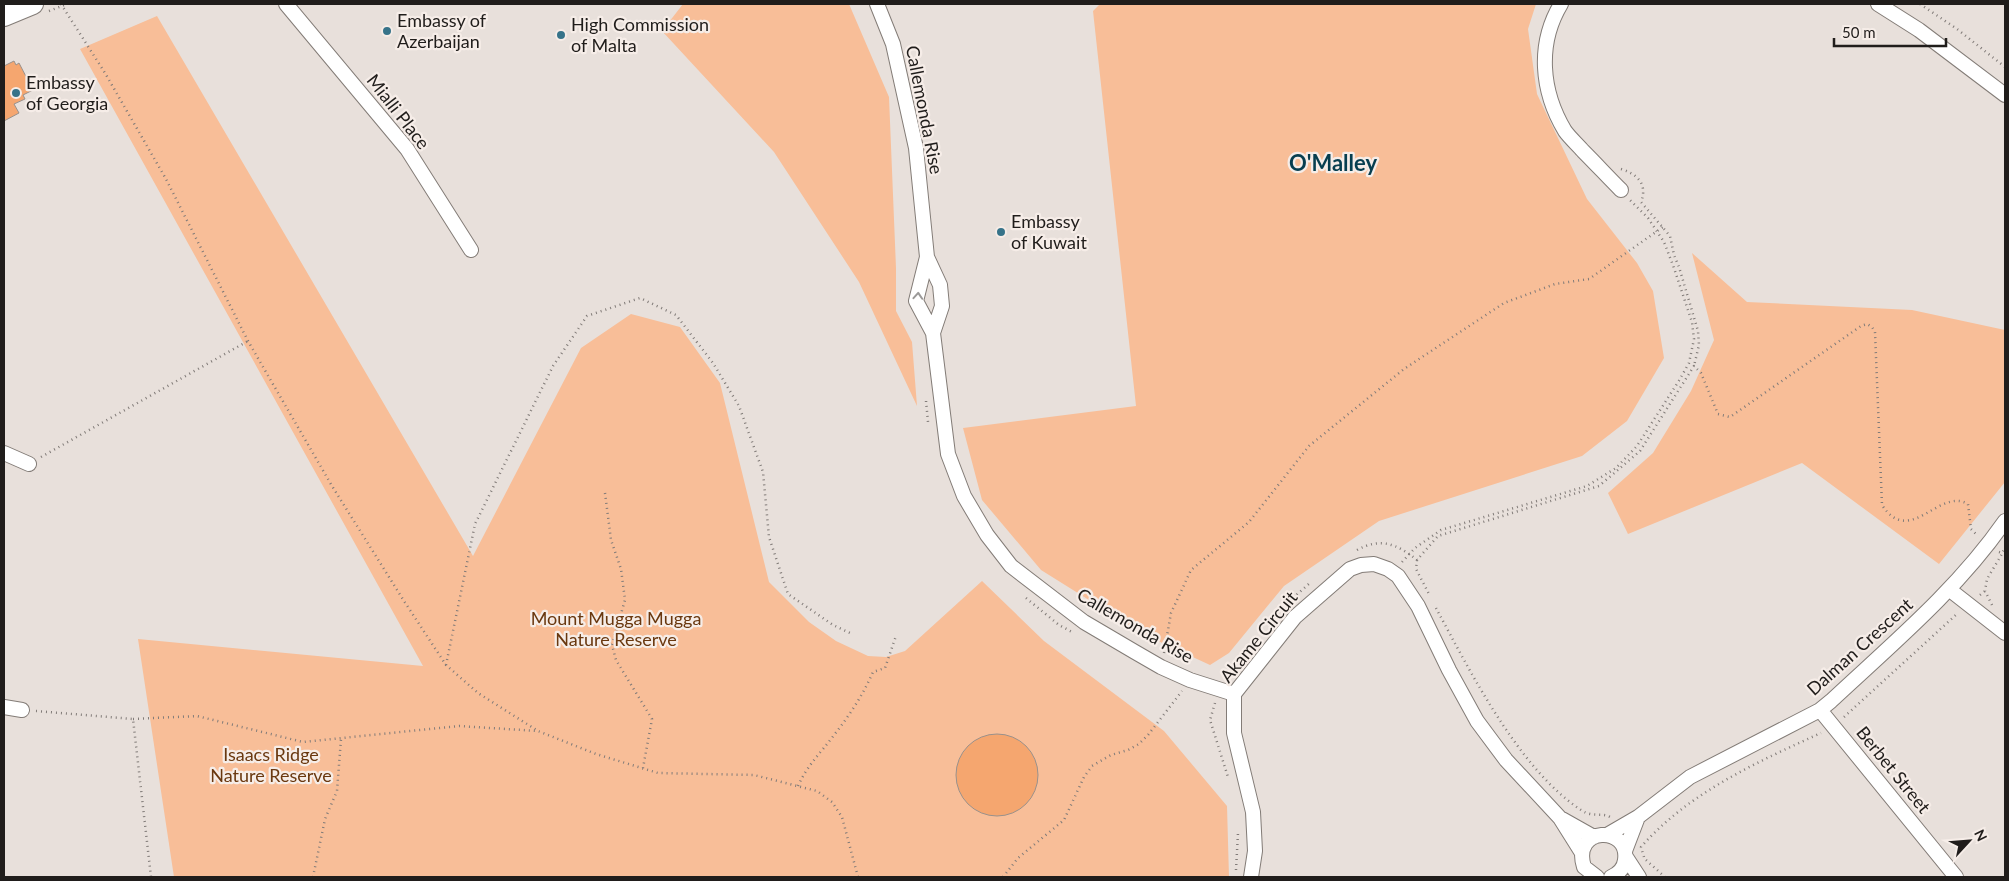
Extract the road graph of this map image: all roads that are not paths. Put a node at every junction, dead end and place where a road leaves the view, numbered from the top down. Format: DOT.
graph roads {
  1 [pos="33,4"];
  2 [pos="286,4"];
  3 [pos="877,4"];
  4 [pos="1561,4"];
  5 [pos="1878,4"];
  6 [pos="4,16"];
  7 [pos="2005,94"];
  8 [pos="1621,190"];
  9 [pos="471,250"];
  10 [pos="927,257"];
  11 [pos="933,333"];
  12 [pos="4,453"];
  13 [pos="29,464"];
  14 [pos="2005,521"];
  15 [pos="1950,590"];
  16 [pos="2005,633"];
  17 [pos="1234,694"];
  18 [pos="4,707"];
  19 [pos="22,710"];
  20 [pos="1820,710"];
  21 [pos="1560,818"];
  22 [pos="1626,832"];
  23 [pos="1600,836"];
  24 [pos="1625,854"];
  25 [pos="1583,866"];
  26 [pos="1251,877"];
  27 [pos="1597,877"];
  28 [pos="1611,877"];
  29 [pos="1639,877"];
  30 [pos="1956,877"];
  1 -- 6 [label="street"];
  2 -- 9 [label="street, Mialli Place"];
  3 -- 10 [label="street, Callemonda Rise"];
  4 -- 8 [label="street"];
  5 -- 7 [label="street"];
  10 -- 11 [label="street, Callemonda Rise"];
  11 -- 10 [label="street, Callemonda Rise, one-way"];
  11 -- 17 [label="street, Callemonda Rise"];
  12 -- 13 [label="street"];
  14 -- 15 [label="street, Dalman Crescent"];
  15 -- 16 [label="street"];
  15 -- 20 [label="street, Dalman Crescent"];
  17 -- 21 [label="street, Akame Circuit"];
  17 -- 26 [label="street, Akame Circuit"];
  18 -- 19 [label="street"];
  20 -- 22 [label="street, Dalman Crescent"];
  20 -- 30 [label="street, Berbet Street"];
  21 -- 23 [label="street"];
  21 -- 25 [label="street"];
  22 -- 23 [label="street, Dalman Crescent"];
  22 -- 24 [label="street"];
  23 -- 24 [label="street"];
  23 -- 25 [label="street"];
  24 -- 28 [label="street"];
  24 -- 29 [label="street"];
  25 -- 27 [label="street"];
}
